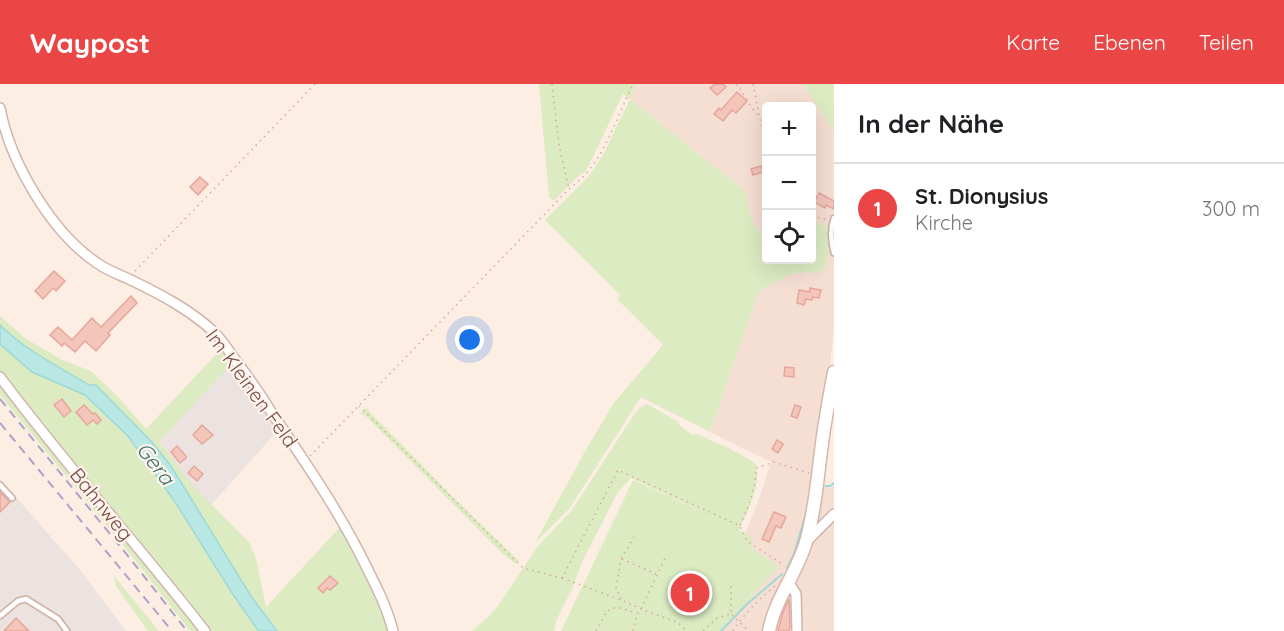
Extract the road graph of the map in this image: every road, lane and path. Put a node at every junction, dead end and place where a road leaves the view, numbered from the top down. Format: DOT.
graph roads {
  1 [pos="315,84"];
  2 [pos="552,84"];
  3 [pos="633,84"];
  4 [pos="736,84"];
  5 [pos="753,84"];
  6 [pos="0,108"];
  7 [pos="761,119"];
  8 [pos="762,125"];
  9 [pos="569,189"];
  10 [pos="816,217"];
  11 [pos="833,220"];
  12 [pos="834,253"];
  13 [pos="128,278"];
  14 [pos="834,372"];
  15 [pos="0,377"];
  16 [pos="358,406"];
  17 [pos="305,461"];
  18 [pos="819,475"];
  19 [pos="0,485"];
  20 [pos="12,498"];
  21 [pos="834,514"];
  22 [pos="740,526"];
  23 [pos="634,537"];
  24 [pos="806,542"];
  25 [pos="664,558"];
  26 [pos="621,559"];
  27 [pos="781,563"];
  28 [pos="657,574"];
  29 [pos="562,578"];
  30 [pos="788,581"];
  31 [pos="731,586"];
  32 [pos="621,600"];
  33 [pos="641,609"];
  34 [pos="637,614"];
  35 [pos="731,614"];
  36 [pos="0,616"];
  37 [pos="739,622"];
  38 [pos="67,631"];
  39 [pos="205,631"];
  40 [pos="393,631"];
  41 [pos="596,631"];
  42 [pos="633,631"];
  43 [pos="687,631"];
  44 [pos="703,631"];
  45 [pos="733,631"];
  46 [pos="749,631"];
  47 [pos="768,631"];
  48 [pos="797,631"];
  1 -- 13 [label="path"];
  2 -- 9 [label="path"];
  3 -- 9 [label="path"];
  4 -- 7 [label="path"];
  5 -- 7 [label="path"];
  6 -- 13 [label="street, Im Kleinen Feld"];
  7 -- 8 [label="path"];
  9 -- 16 [label="path"];
  10 -- 11 [label="path"];
  11 -- 12 [label="lane"];
  13 -- 17 [label="street, Im Kleinen Feld"];
  14 -- 18 [label="street"];
  15 -- 39 [label="street, Bahnweg"];
  16 -- 17 [label="path"];
  16 -- 29 [label="path"];
  17 -- 40 [label="street, Im Kleinen Feld"];
  18 -- 22 [label="path"];
  18 -- 24 [label="street"];
  19 -- 20 [label="lane"];
  21 -- 24 [label="street"];
  22 -- 27 [label="path"];
  22 -- 29 [label="path"];
  23 -- 26 [label="path"];
  24 -- 30 [label="street"];
  25 -- 28 [label="path"];
  26 -- 28 [label="path"];
  26 -- 32 [label="path"];
  28 -- 33 [label="path"];
  29 -- 32 [label="path"];
  30 -- 37 [label="path"];
  30 -- 47 [label="street"];
  30 -- 48 [label="street"];
  31 -- 35 [label="path"];
  32 -- 33 [label="path"];
  33 -- 34 [label="path"];
  33 -- 43 [label="path"];
  34 -- 41 [label="path"];
  34 -- 42 [label="path"];
  35 -- 37 [label="path"];
  35 -- 44 [label="path"];
  36 -- 38 [label="lane"];
  37 -- 45 [label="path"];
  37 -- 46 [label="path"];
}
